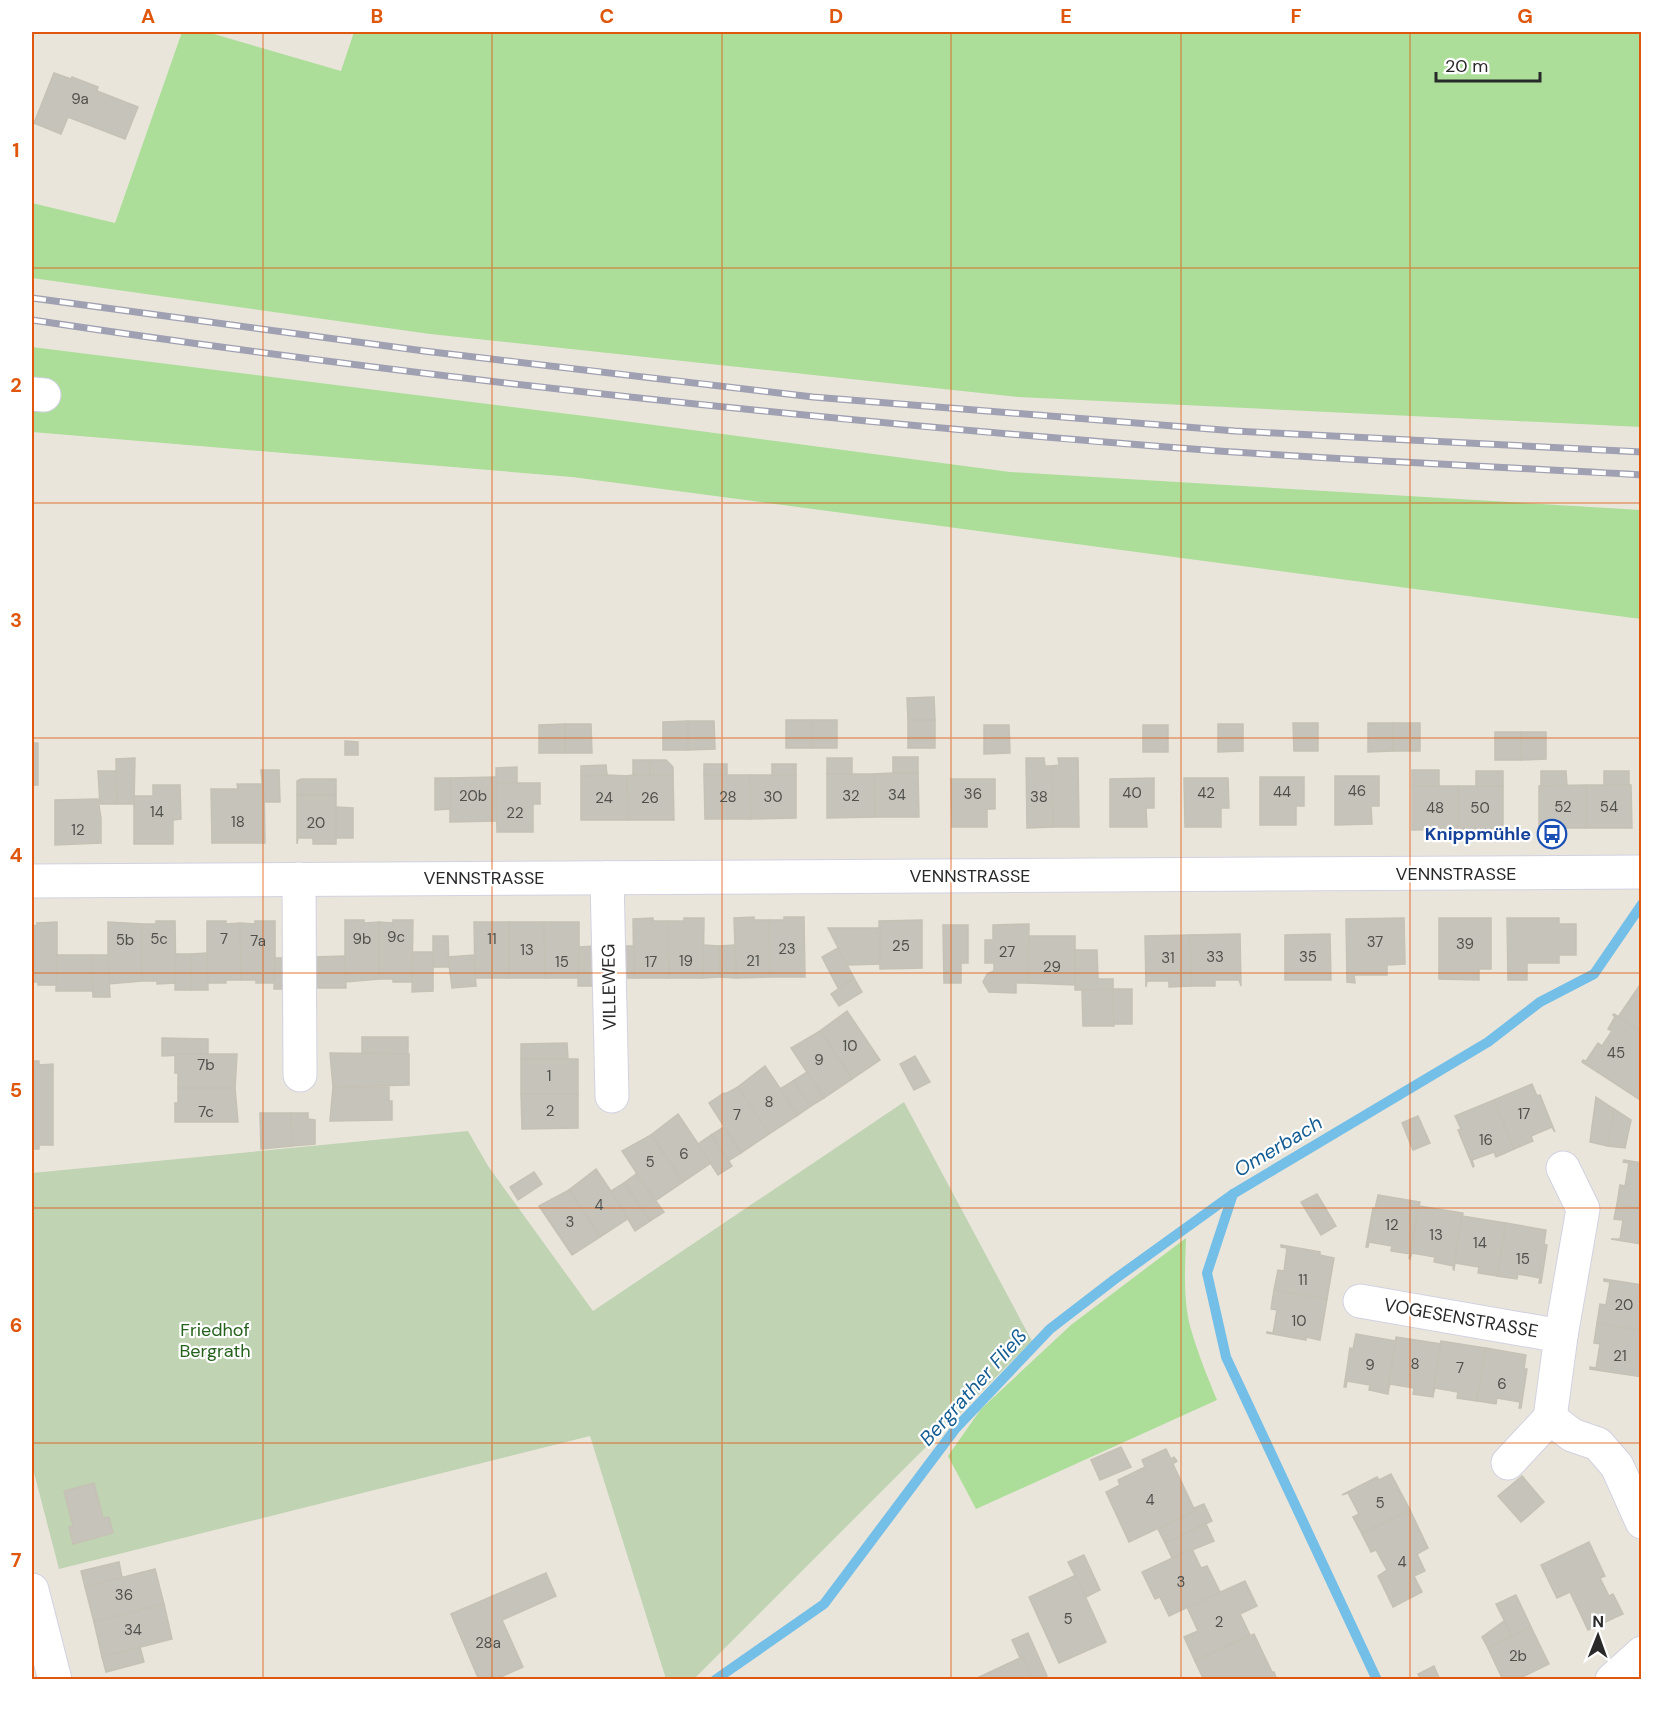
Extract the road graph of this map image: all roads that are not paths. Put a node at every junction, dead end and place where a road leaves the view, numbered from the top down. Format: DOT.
graph roads {
  1 [pos="1641,872"];
  2 [pos="607,878"];
  3 [pos="299,879"];
  4 [pos="32,882"];
  5 [pos="300,1075"];
  6 [pos="612,1096"];
  7 [pos="1563,1168"];
  8 [pos="1360,1301"];
  9 [pos="1561,1336"];
  10 [pos="1550,1418"];
  11 [pos="1508,1462"];
  12 [pos="1641,1522"];
  13 [pos="32,1590"];
  14 [pos="1641,1653"];
  15 [pos="55,1680"];
  16 [pos="1612,1680"];
  1 -- 2 [label="street, VENNSTRASSE"];
  2 -- 3 [label="street, VENNSTRASSE"];
  2 -- 6 [label="street, VILLEWEG"];
  3 -- 4 [label="street, VENNSTRASSE"];
  3 -- 5 [label="street"];
  7 -- 9 [label="street, VOGESENSTRASSE"];
  8 -- 9 [label="street, VOGESENSTRASSE"];
  9 -- 10 [label="street, VOGESENSTRASSE"];
  10 -- 11 [label="street"];
  10 -- 12 [label="street"];
  13 -- 15 [label="street"];
  14 -- 16 [label="street"];
}
